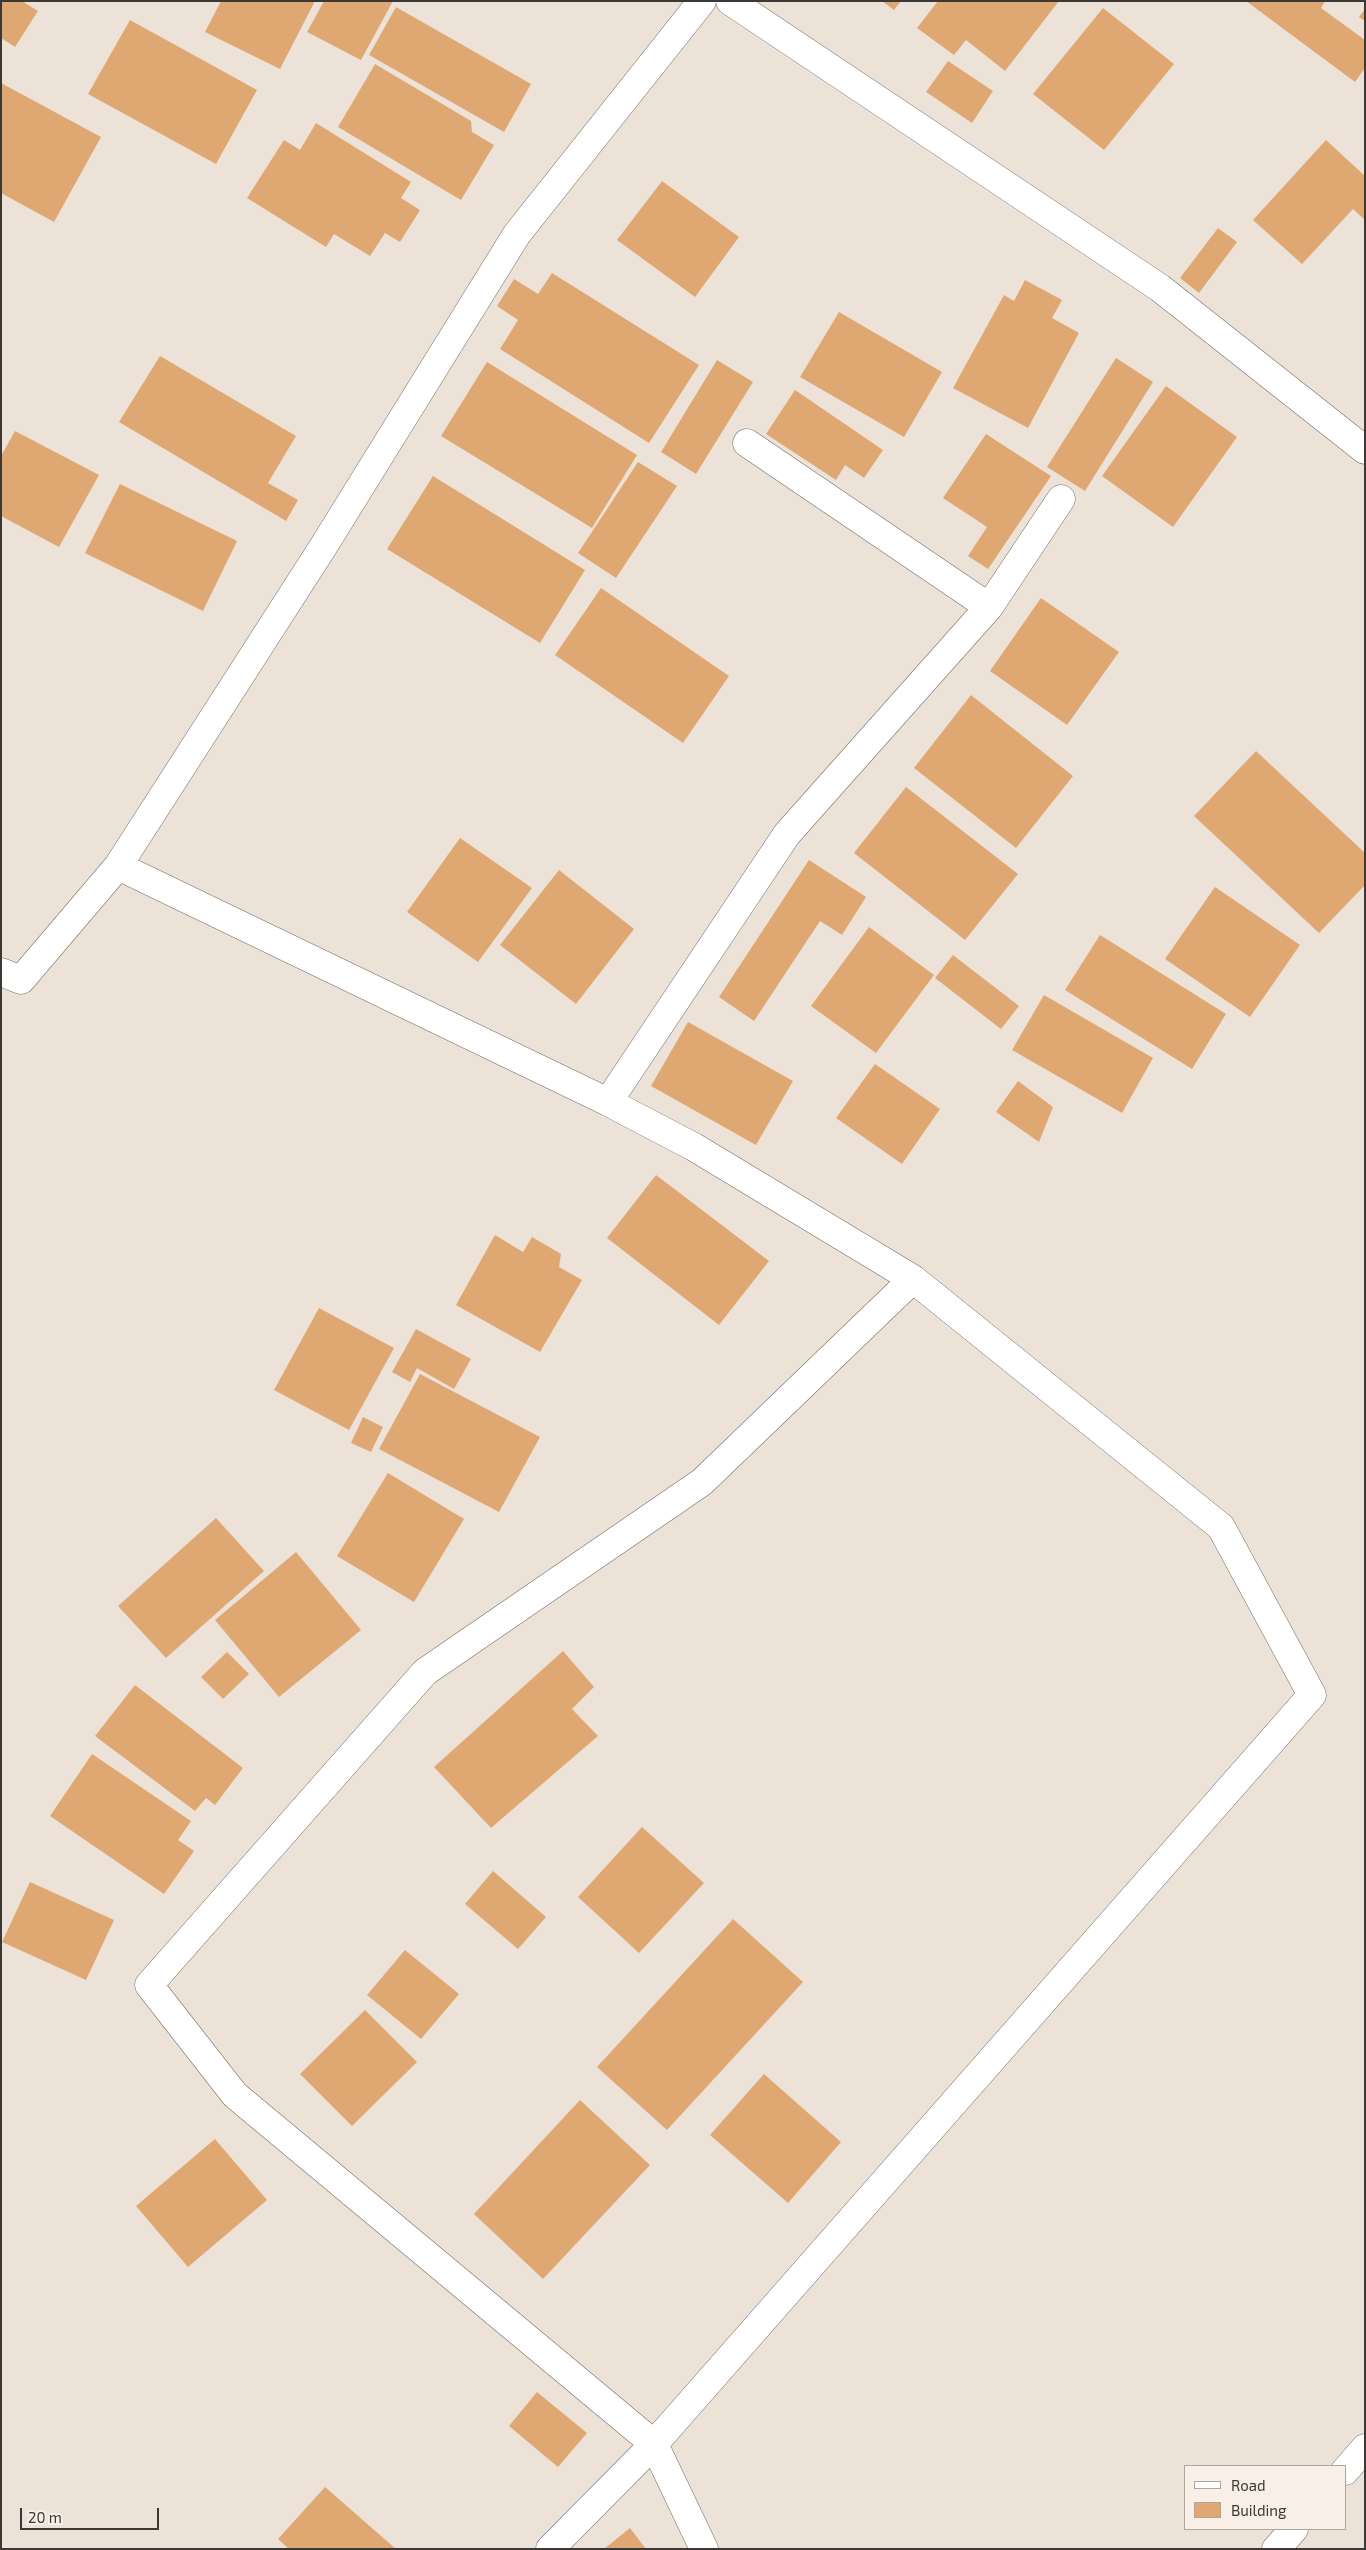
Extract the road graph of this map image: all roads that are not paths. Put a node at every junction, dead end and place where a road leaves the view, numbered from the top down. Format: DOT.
graph roads {
  1 [pos="702,1"];
  2 [pos="730,1"];
  3 [pos="747,443"];
  4 [pos="1365,450"];
  5 [pos="1061,499"];
  6 [pos="989,607"];
  7 [pos="118,866"];
  8 [pos="1,972"];
  9 [pos="608,1102"];
  10 [pos="914,1279"];
  11 [pos="654,2444"];
  12 [pos="1365,2448"];
  13 [pos="1346,2470"];
  14 [pos="1293,2530"];
  15 [pos="550,2549"];
  16 [pos="704,2549"];
  17 [pos="1276,2549"];
  1 -- 7 [label="street"];
  2 -- 4 [label="street"];
  3 -- 6 [label="street"];
  5 -- 6 [label="street"];
  6 -- 9 [label="street"];
  7 -- 8 [label="street"];
  7 -- 9 [label="street"];
  9 -- 10 [label="street"];
  10 -- 11 [label="street"];
  10 -- 11 [label="street"];
  11 -- 15 [label="street"];
  11 -- 16 [label="street"];
  12 -- 13 [label="street"];
  14 -- 17 [label="street"];
}
